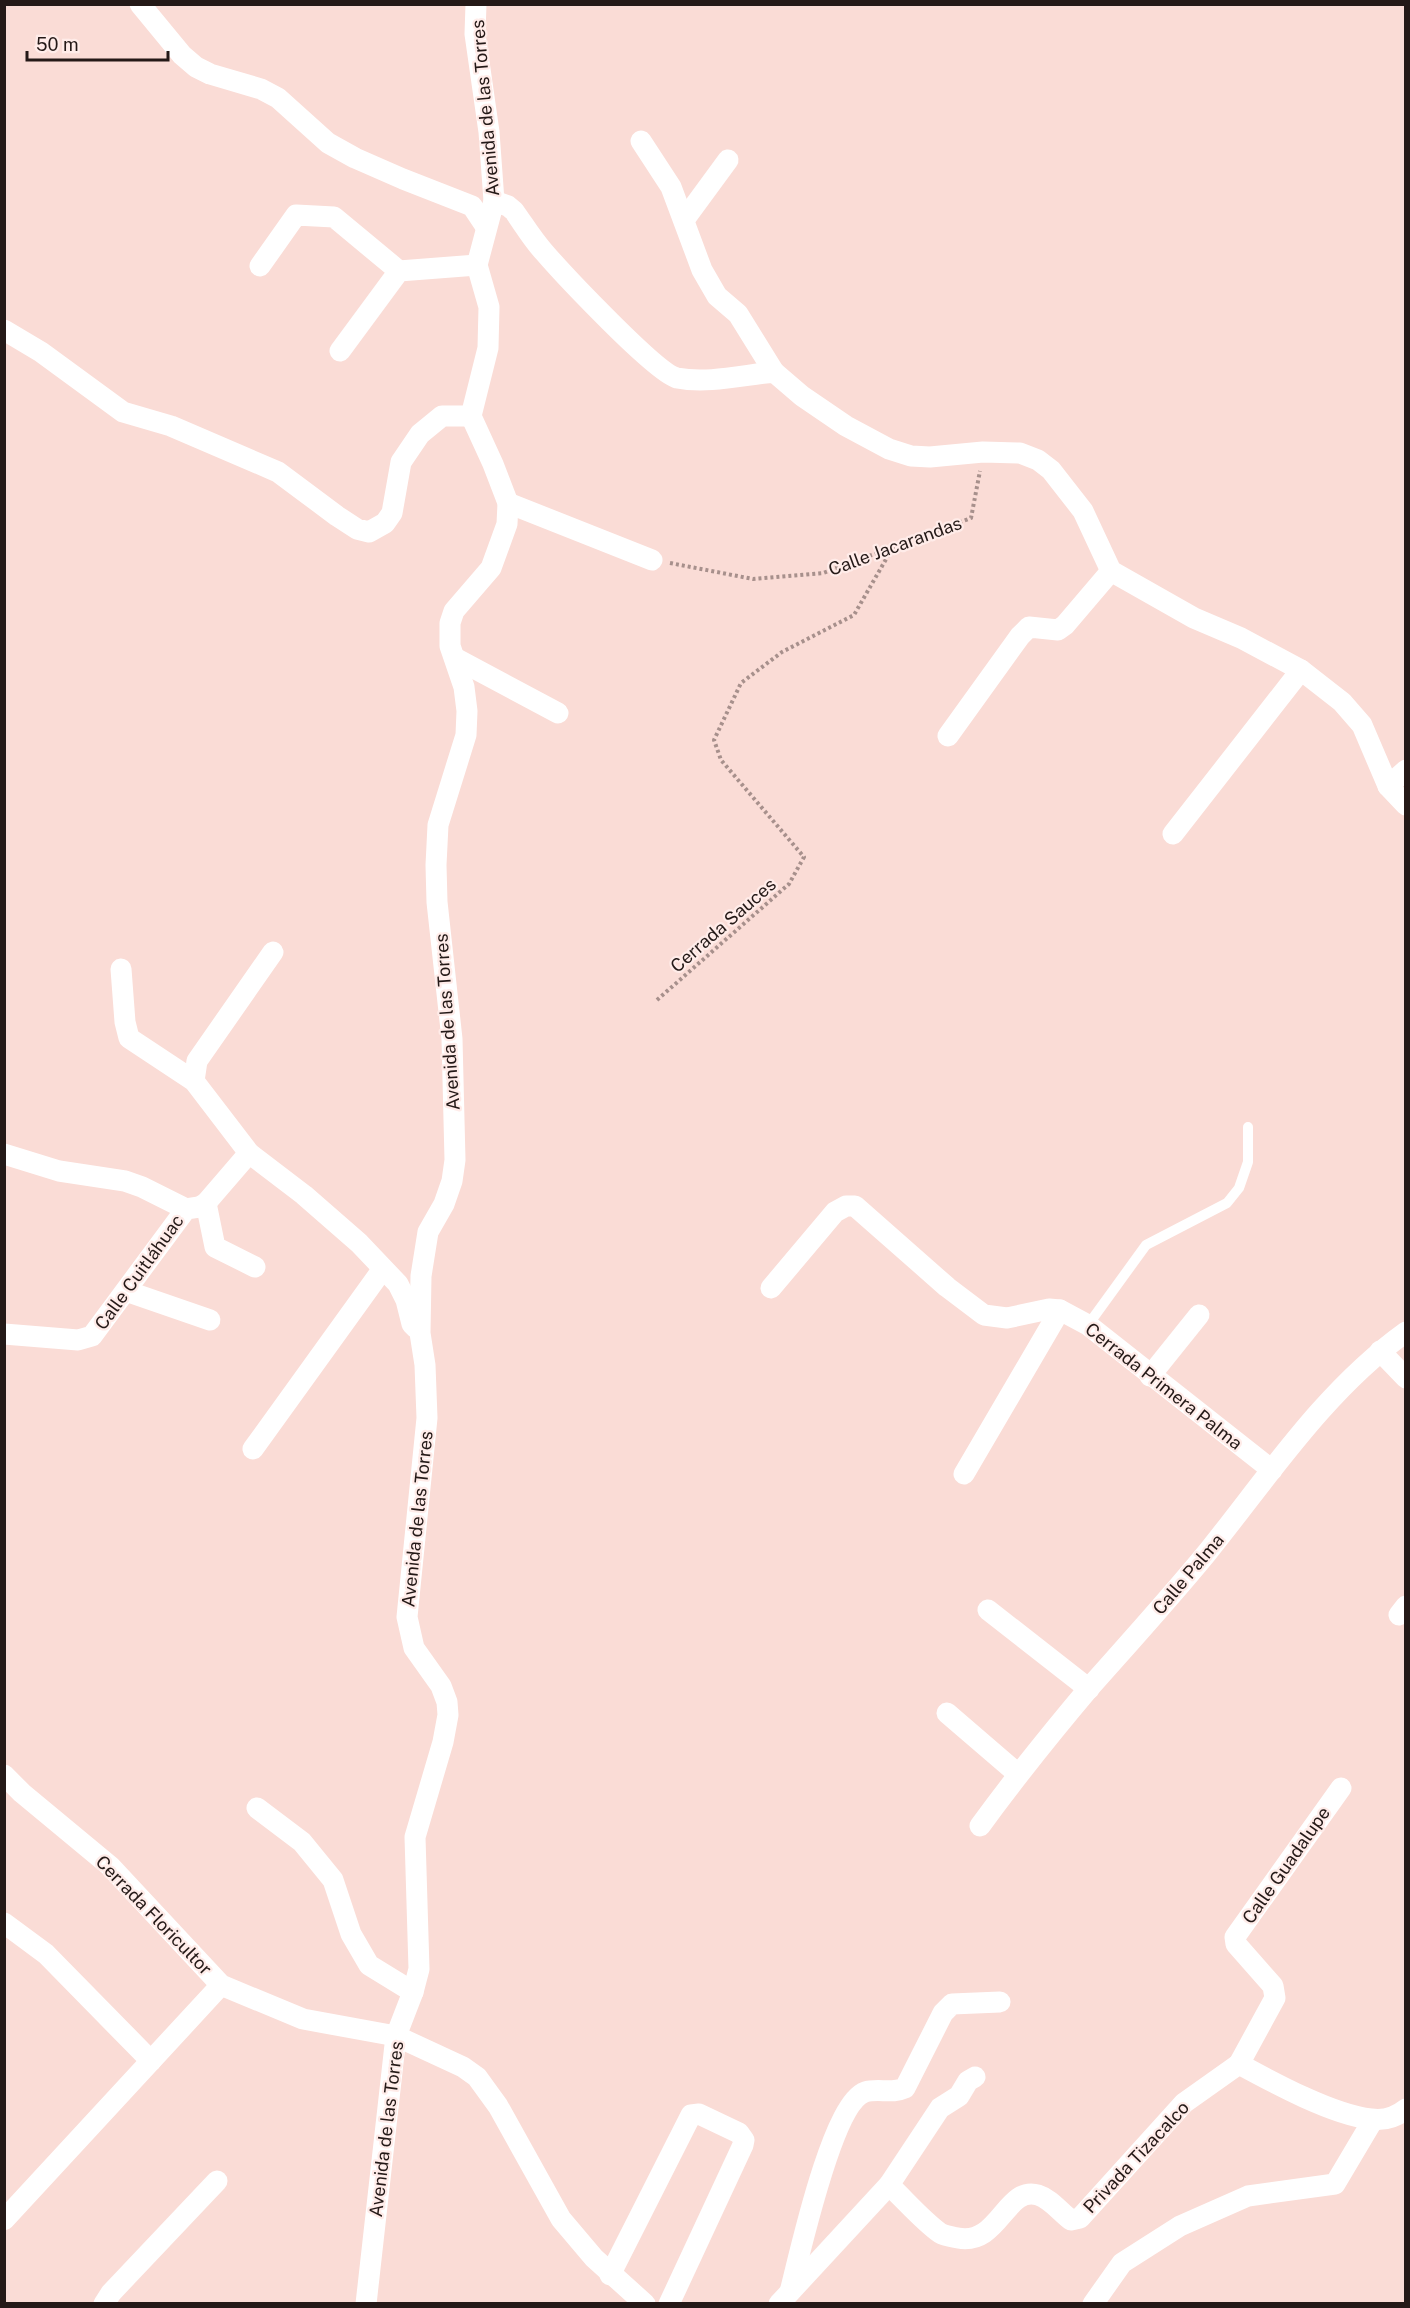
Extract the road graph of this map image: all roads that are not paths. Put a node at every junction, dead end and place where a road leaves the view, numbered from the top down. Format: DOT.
graph roads {
  1 [pos="140,4"];
  2 [pos="476,4"];
  3 [pos="640,141"];
  4 [pos="728,160"];
  5 [pos="494,201"];
  6 [pos="684,220"];
  7 [pos="486,227"];
  8 [pos="477,265"];
  9 [pos="260,266"];
  10 [pos="399,271"];
  11 [pos="4,330"];
  12 [pos="339,351"];
  13 [pos="774,372"];
  14 [pos="471,416"];
  15 [pos="508,503"];
  16 [pos="652,560"];
  17 [pos="1111,571"];
  18 [pos="455,658"];
  19 [pos="1301,670"];
  20 [pos="558,713"];
  21 [pos="948,736"];
  22 [pos="1406,771"];
  23 [pos="1388,786"];
  24 [pos="1406,805"];
  25 [pos="1173,834"];
  26 [pos="273,952"];
  27 [pos="121,969"];
  28 [pos="194,1081"];
  29 [pos="1248,1127"];
  30 [pos="249,1153"];
  31 [pos="4,1154"];
  32 [pos="206,1203"];
  33 [pos="186,1209"];
  34 [pos="255,1268"];
  35 [pos="382,1270"];
  36 [pos="771,1288"];
  37 [pos="126,1291"];
  38 [pos="1060,1310"];
  39 [pos="1199,1315"];
  40 [pos="210,1320"];
  41 [pos="1088,1325"];
  42 [pos="1406,1332"];
  43 [pos="420,1333"];
  44 [pos="4,1334"];
  45 [pos="1380,1350"];
  46 [pos="1150,1376"];
  47 [pos="1406,1378"];
  48 [pos="253,1449"];
  49 [pos="1272,1470"];
  50 [pos="964,1474"];
  51 [pos="988,1610"];
  52 [pos="1089,1689"];
  53 [pos="947,1713"];
  54 [pos="4,1774"];
  55 [pos="1018,1774"];
  56 [pos="1341,1788"];
  57 [pos="257,1808"];
  58 [pos="980,1826"];
  59 [pos="4,1923"];
  60 [pos="221,1985"];
  61 [pos="413,1992"];
  62 [pos="1000,2002"];
  63 [pos="396,2036"];
  64 [pos="151,2061"];
  65 [pos="1239,2064"];
  66 [pos="975,2077"];
  67 [pos="1406,2109"];
  68 [pos="1373,2120"];
  69 [pos="216,2181"];
  70 [pos="889,2185"];
  71 [pos="4,2220"];
  72 [pos="610,2275"];
  73 [pos="785,2298"];
  74 [pos="104,2304"];
  75 [pos="366,2304"];
  76 [pos="645,2304"];
  77 [pos="669,2304"];
  78 [pos="1093,2304"];
  1 -- 7 [label="street"];
  2 -- 5 [label="street, Avenida de las Torres"];
  3 -- 6 [label="street"];
  4 -- 6 [label="street"];
  5 -- 7 [label="street, Avenida de las Torres"];
  5 -- 13 [label="street"];
  6 -- 13 [label="street"];
  7 -- 8 [label="street, Avenida de las Torres"];
  8 -- 10 [label="street"];
  8 -- 14 [label="street, Avenida de las Torres"];
  9 -- 10 [label="street"];
  10 -- 12 [label="street"];
  11 -- 14 [label="street"];
  13 -- 17 [label="street"];
  14 -- 15 [label="street, Avenida de las Torres"];
  15 -- 16 [label="street"];
  15 -- 18 [label="street, Avenida de las Torres"];
  17 -- 19 [label="street"];
  17 -- 21 [label="street"];
  18 -- 20 [label="street"];
  18 -- 43 [label="street, Avenida de las Torres"];
  19 -- 23 [label="street"];
  19 -- 25 [label="street"];
  22 -- 23 [label="street"];
  23 -- 24 [label="street"];
  26 -- 28 [label="street"];
  27 -- 28 [label="street"];
  28 -- 30 [label="street"];
  29 -- 41 [label="lane"];
  30 -- 32 [label="street"];
  30 -- 35 [label="street"];
  31 -- 33 [label="street"];
  32 -- 33 [label="street, Calle Cuitláhuac"];
  32 -- 34 [label="street"];
  33 -- 37 [label="street, Calle Cuitláhuac"];
  35 -- 43 [label="street"];
  35 -- 48 [label="street"];
  36 -- 38 [label="street"];
  37 -- 40 [label="street"];
  37 -- 44 [label="street, Calle Cuitláhuac"];
  38 -- 41 [label="street, Cerrada Primera Palma"];
  38 -- 50 [label="street"];
  39 -- 46 [label="street"];
  41 -- 46 [label="street, Cerrada Primera Palma"];
  42 -- 45 [label="street, Calle Palma"];
  43 -- 61 [label="street, Avenida de las Torres"];
  45 -- 47 [label="street"];
  45 -- 49 [label="street, Calle Palma"];
  46 -- 49 [label="street, Cerrada Primera Palma"];
  49 -- 52 [label="street, Calle Palma"];
  51 -- 52 [label="street"];
  52 -- 55 [label="street, Calle Palma"];
  53 -- 55 [label="street"];
  54 -- 60 [label="street, Cerrada Floricultor"];
  55 -- 58 [label="street, Calle Palma"];
  56 -- 65 [label="street, Calle Guadalupe"];
  57 -- 61 [label="street"];
  59 -- 64 [label="street"];
  60 -- 63 [label="street"];
  60 -- 64 [label="street"];
  61 -- 63 [label="street, Avenida de las Torres"];
  62 -- 73 [label="street"];
  63 -- 72 [label="street"];
  63 -- 75 [label="street, Avenida de las Torres"];
  64 -- 71 [label="street"];
  65 -- 68 [label="street"];
  65 -- 70 [label="street, Privada Tizacalco"];
  66 -- 70 [label="street"];
  67 -- 68 [label="street"];
  68 -- 78 [label="street"];
  69 -- 74 [label="street"];
  70 -- 73 [label="street"];
  72 -- 76 [label="street"];
  72 -- 77 [label="street"];
}
